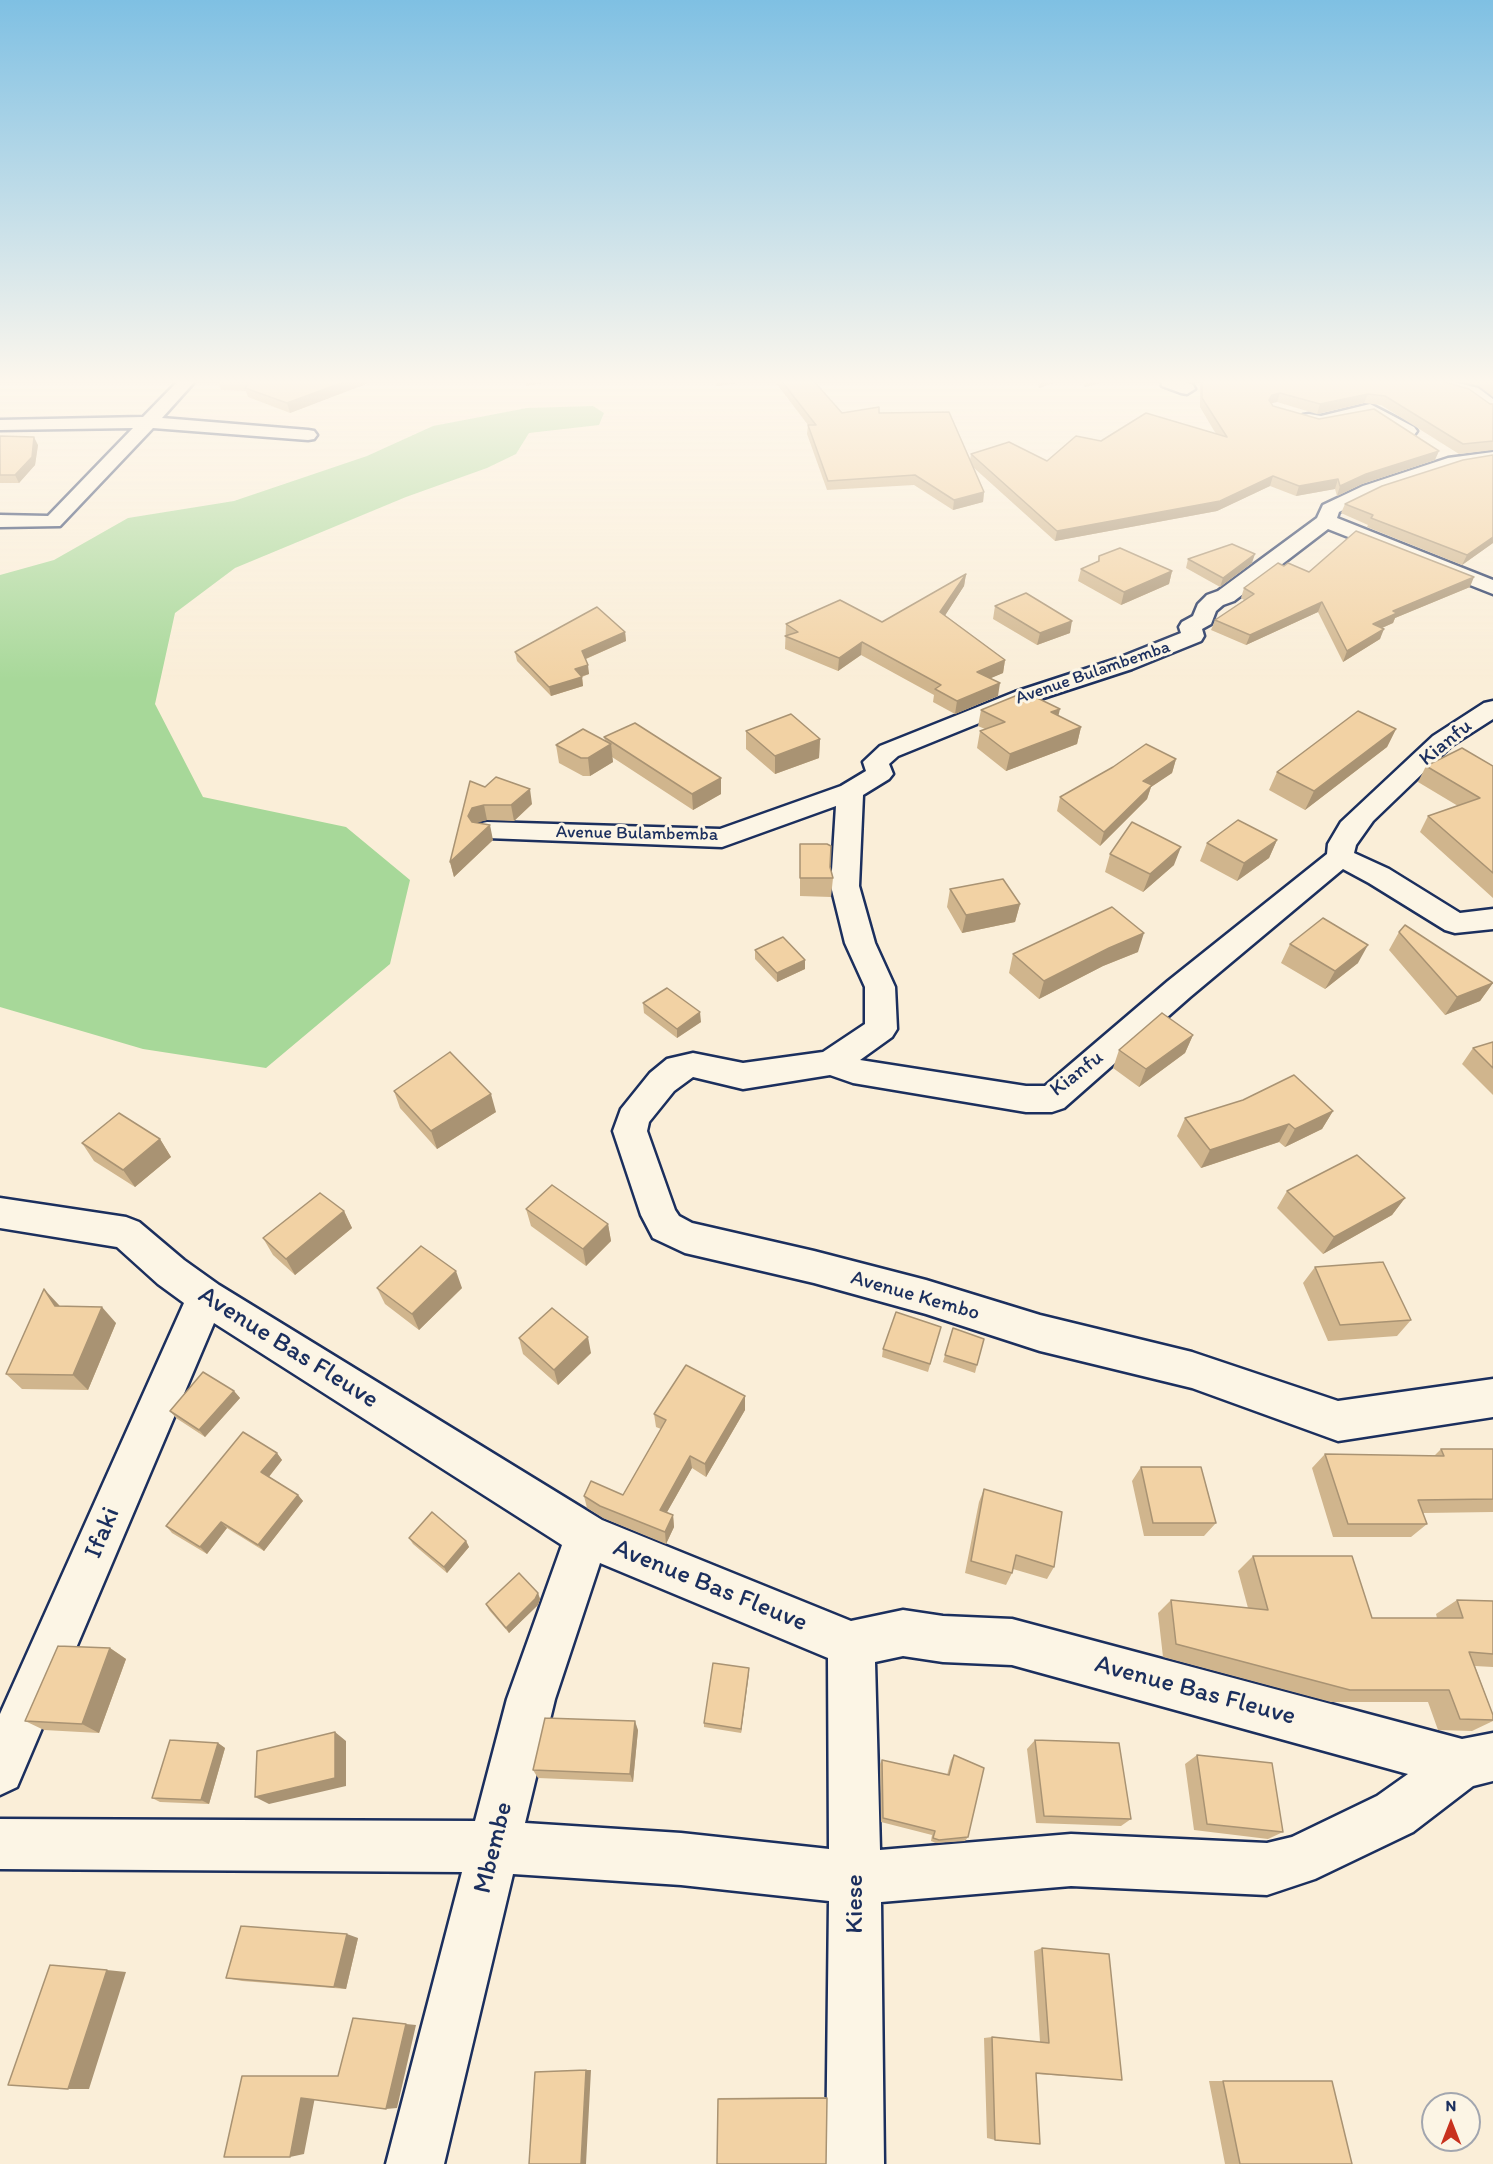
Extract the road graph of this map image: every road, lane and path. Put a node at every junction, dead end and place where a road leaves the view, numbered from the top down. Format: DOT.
graph roads {
  1 [pos="93,480"];
  2 [pos="1390,480"];
  3 [pos="0,521"];
  4 [pos="1326,521"];
  5 [pos="1493,588"];
  6 [pos="1493,708"];
  7 [pos="850,792"];
  8 [pos="486,830"];
  9 [pos="1340,857"];
  10 [pos="1493,920"];
  11 [pos="831,1063"];
  12 [pos="0,1213"];
  13 [pos="206,1297"];
  14 [pos="1493,1398"];
  15 [pos="587,1536"];
  16 [pos="851,1644"];
  17 [pos="1478,1760"];
  18 [pos="0,1770"];
  19 [pos="0,1844"];
  20 [pos="494,1847"];
  21 [pos="855,1878"];
  22 [pos="415,2164"];
  23 [pos="855,2164"];
  1 -- 3 [label="street"];
  2 -- 4 [label="street, Avenue Bulambemba"];
  4 -- 5 [label="street"];
  4 -- 7 [label="street, Avenue Bulambemba"];
  6 -- 9 [label="street, Kianfu"];
  7 -- 8 [label="street, Avenue Bulambemba"];
  7 -- 11 [label="street"];
  9 -- 10 [label="street"];
  9 -- 11 [label="street, Kianfu"];
  11 -- 14 [label="street, Avenue Kembo"];
  12 -- 13 [label="street, Avenue Bas Fleuve"];
  13 -- 15 [label="street, Avenue Bas Fleuve"];
  13 -- 18 [label="street, Ifaki"];
  15 -- 16 [label="street, Avenue Bas Fleuve"];
  15 -- 20 [label="street, Mbembe"];
  16 -- 17 [label="street, Avenue Bas Fleuve"];
  16 -- 21 [label="street, Kiese"];
  17 -- 21 [label="street"];
  19 -- 20 [label="street"];
  20 -- 21 [label="street"];
  20 -- 22 [label="street, Mbembe"];
  21 -- 23 [label="street, Kiese"];
}
